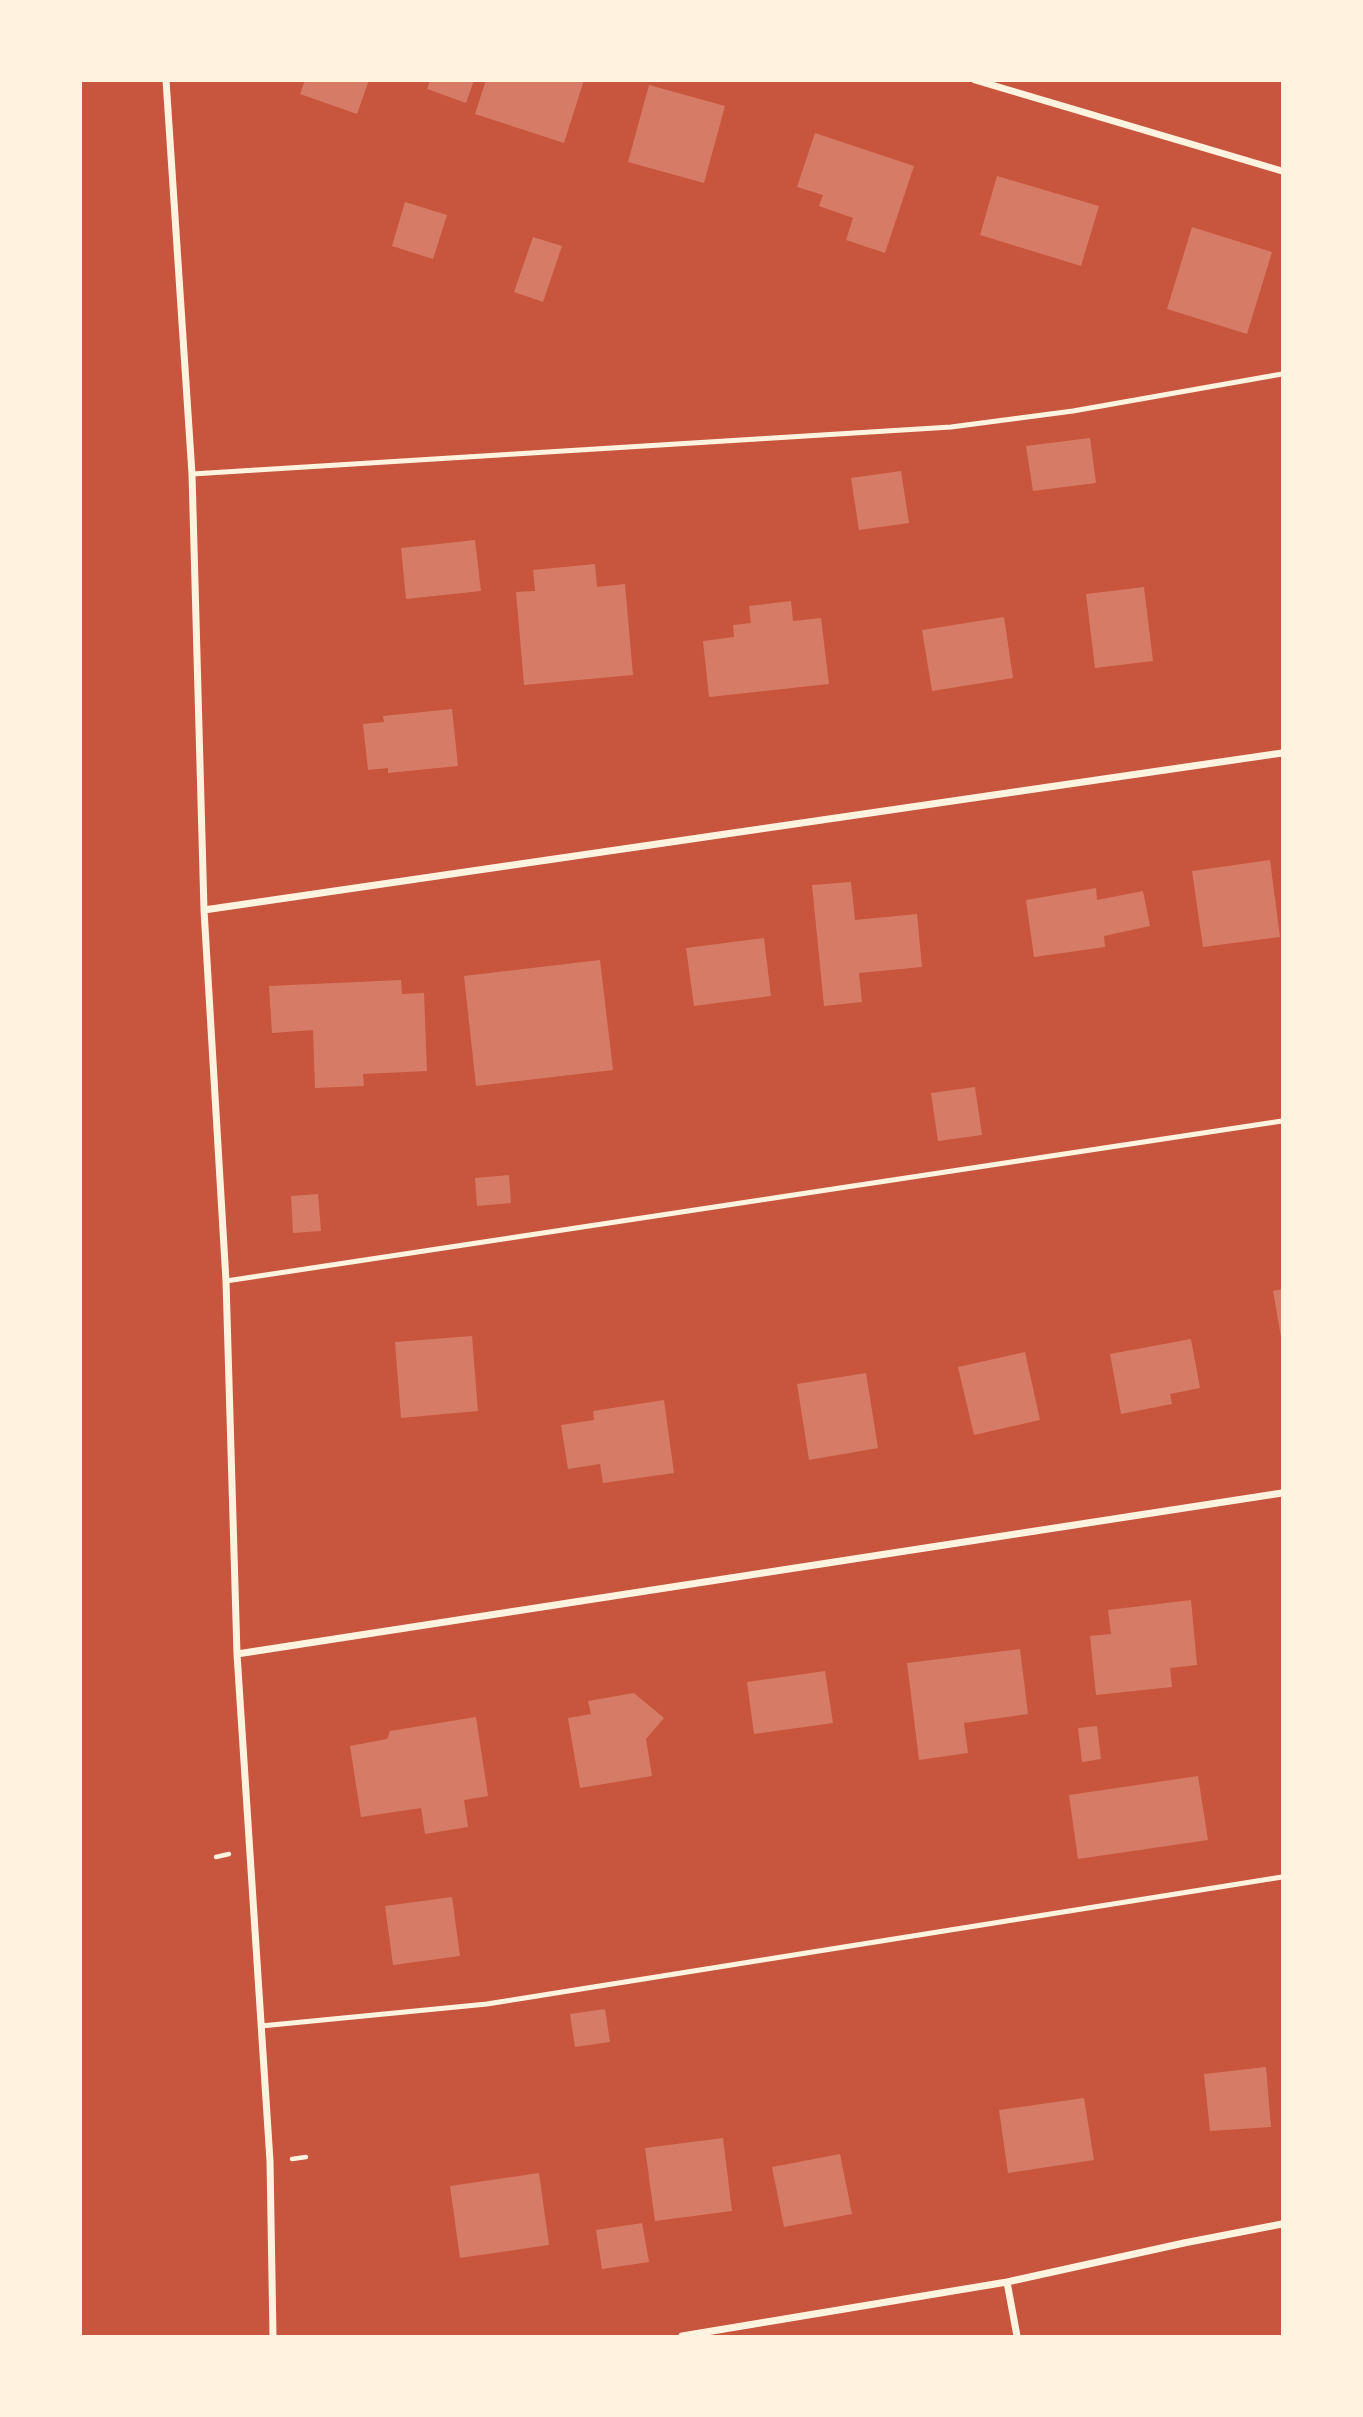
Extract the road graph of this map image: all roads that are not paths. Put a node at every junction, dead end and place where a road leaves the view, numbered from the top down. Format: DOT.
graph roads {
  1 [pos="166,80"];
  2 [pos="975,80"];
  3 [pos="1283,171"];
  4 [pos="1283,374"];
  5 [pos="192,474"];
  6 [pos="1283,753"];
  7 [pos="204,910"];
  8 [pos="1283,1121"];
  9 [pos="226,1281"];
  10 [pos="1283,1493"];
  11 [pos="237,1654"];
  12 [pos="1283,1877"];
  13 [pos="261,2026"];
  14 [pos="1283,2224"];
  15 [pos="1007,2281"];
  16 [pos="273,2336"];
  17 [pos="682,2336"];
  18 [pos="1017,2336"];
  1 -- 5 [label="street"];
  2 -- 3 [label="street"];
  4 -- 5 [label="lane"];
  5 -- 7 [label="street"];
  6 -- 7 [label="street"];
  7 -- 9 [label="street"];
  8 -- 9 [label="lane"];
  9 -- 11 [label="street"];
  10 -- 11 [label="street"];
  11 -- 13 [label="street"];
  12 -- 13 [label="lane"];
  13 -- 16 [label="street"];
  14 -- 15 [label="street"];
  15 -- 17 [label="street"];
  15 -- 18 [label="street"];
}
